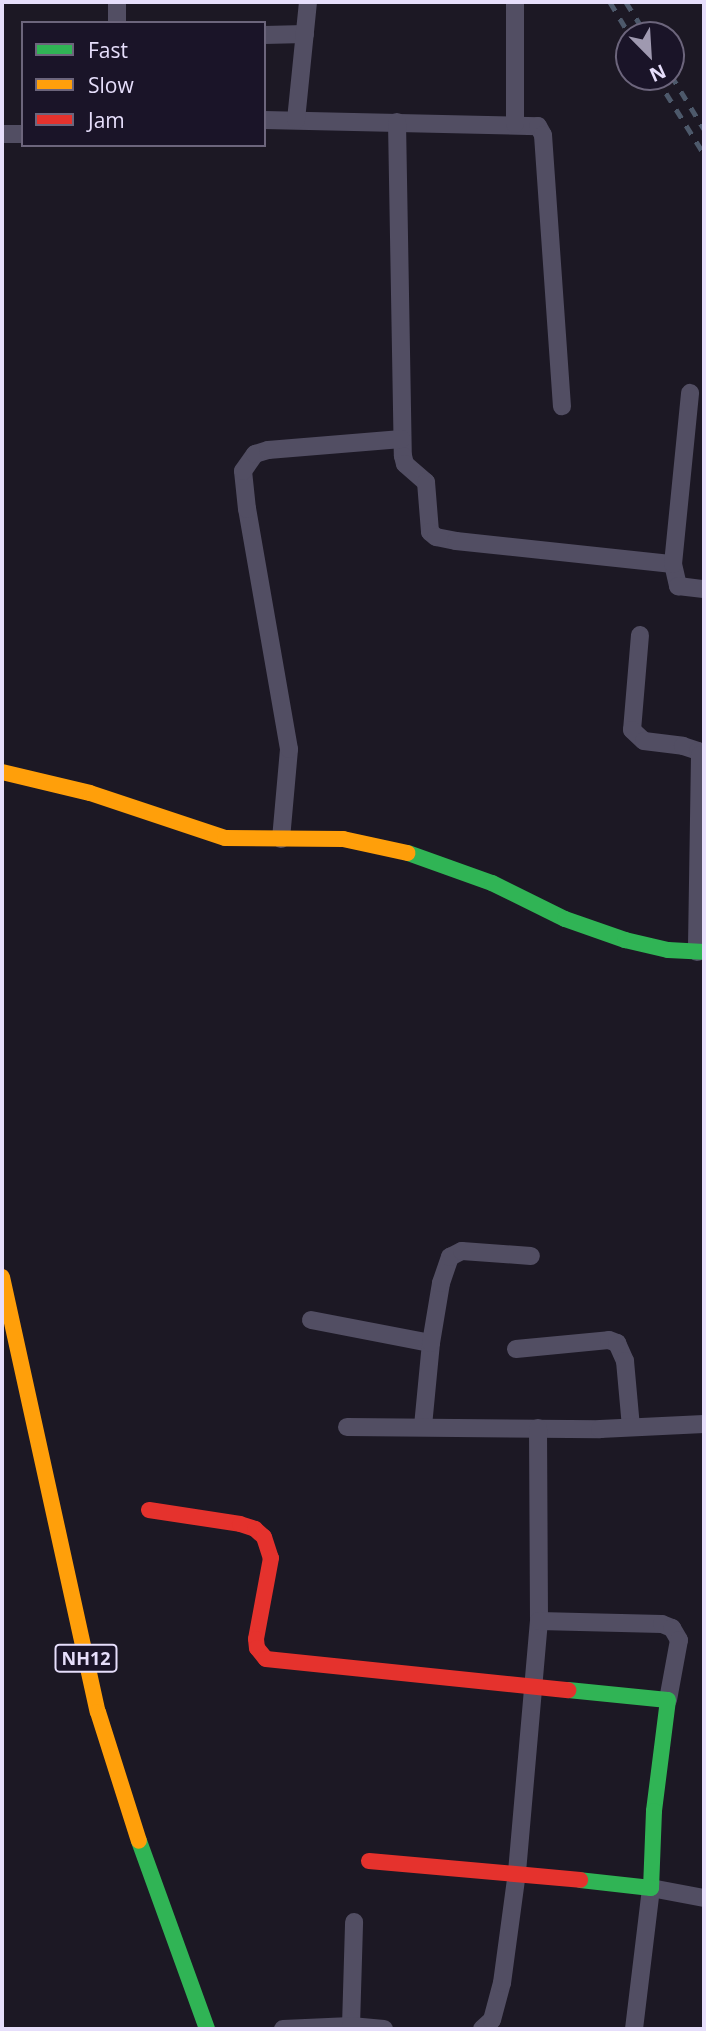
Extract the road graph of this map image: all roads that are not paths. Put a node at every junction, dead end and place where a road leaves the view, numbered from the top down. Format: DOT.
graph roads {
  1 [pos="117,2"];
  2 [pos="308,2"];
  3 [pos="515,2"];
  4 [pos="117,21"];
  5 [pos="305,34"];
  6 [pos="266,35"];
  7 [pos="266,120"];
  8 [pos="296,120"];
  9 [pos="397,122"];
  10 [pos="515,124"];
  11 [pos="21,134"];
  12 [pos="2,135"];
  13 [pos="690,393"];
  14 [pos="562,407"];
  15 [pos="402,439"];
  16 [pos="673,564"];
  17 [pos="704,589"];
  18 [pos="640,635"];
  19 [pos="2,772"];
  20 [pos="281,839"];
  21 [pos="700,952"];
  22 [pos="531,1256"];
  23 [pos="2,1277"];
  24 [pos="311,1320"];
  25 [pos="430,1343"];
  26 [pos="516,1349"];
  27 [pos="704,1424"];
  28 [pos="424,1426"];
  29 [pos="347,1427"];
  30 [pos="631,1427"];
  31 [pos="538,1428"];
  32 [pos="149,1510"];
  33 [pos="540,1621"];
  34 [pos="532,1688"];
  35 [pos="668,1700"];
  36 [pos="369,1861"];
  37 [pos="517,1872"];
  38 [pos="651,1888"];
  39 [pos="704,1898"];
  40 [pos="355,1922"];
  41 [pos="351,2026"];
  42 [pos="207,2029"];
  43 [pos="283,2029"];
  44 [pos="384,2029"];
  45 [pos="482,2029"];
  46 [pos="634,2029"];
  1 -- 4 [label="street"];
  2 -- 5 [label="street"];
  3 -- 10 [label="street"];
  5 -- 6 [label="street"];
  5 -- 8 [label="street"];
  7 -- 8 [label="street"];
  8 -- 9 [label="street"];
  9 -- 10 [label="street"];
  9 -- 15 [label="street"];
  10 -- 14 [label="street"];
  11 -- 12 [label="street"];
  13 -- 16 [label="street"];
  15 -- 16 [label="street"];
  15 -- 20 [label="street"];
  16 -- 17 [label="street"];
  18 -- 21 [label="street"];
  19 -- 20 [label="street"];
  20 -- 21 [label="street"];
  22 -- 25 [label="street"];
  23 -- 42 [label="street, NH12"];
  24 -- 25 [label="street"];
  25 -- 28 [label="street"];
  26 -- 30 [label="street"];
  27 -- 30 [label="street"];
  28 -- 29 [label="street"];
  28 -- 31 [label="street"];
  30 -- 31 [label="street"];
  31 -- 33 [label="street"];
  32 -- 34 [label="street"];
  33 -- 34 [label="street"];
  33 -- 35 [label="street"];
  34 -- 35 [label="street"];
  34 -- 37 [label="street"];
  35 -- 38 [label="street"];
  36 -- 37 [label="street"];
  37 -- 38 [label="street"];
  37 -- 45 [label="street"];
  38 -- 39 [label="street"];
  38 -- 46 [label="street"];
  40 -- 41 [label="street"];
  41 -- 43 [label="street"];
  41 -- 44 [label="street"];
}
